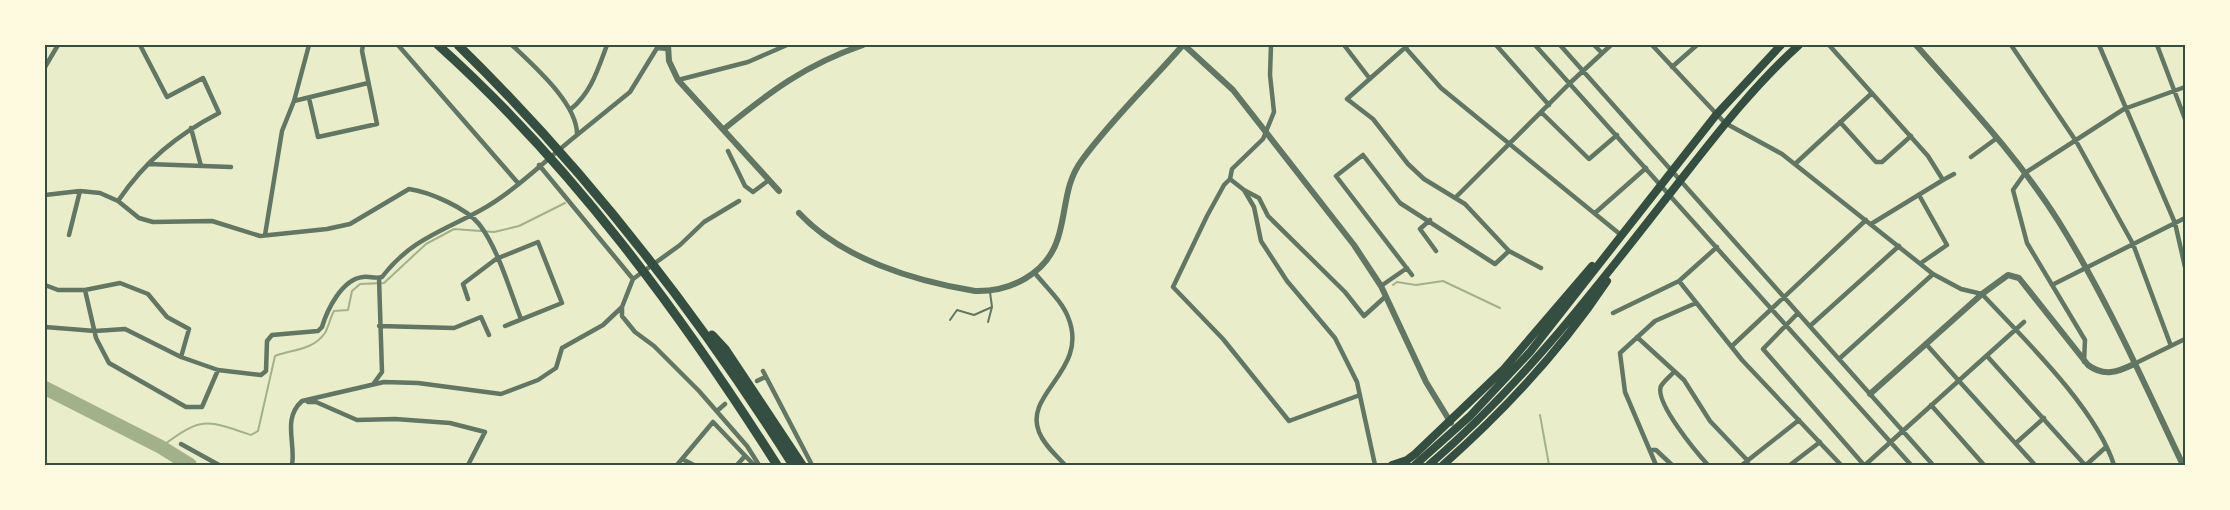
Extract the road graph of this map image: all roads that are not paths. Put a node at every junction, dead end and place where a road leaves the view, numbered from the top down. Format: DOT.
graph roads {
  1 [pos="58,45"];
  2 [pos="140,45"];
  3 [pos="309,45"];
  4 [pos="363,45"];
  5 [pos="438,45"];
  6 [pos="458,45"];
  7 [pos="607,45"];
  8 [pos="787,45"];
  9 [pos="863,45"];
  10 [pos="1183,45"];
  11 [pos="1271,45"];
  12 [pos="1344,45"];
  13 [pos="1496,45"];
  14 [pos="1535,45"];
  15 [pos="1560,45"];
  16 [pos="1594,45"];
  17 [pos="1611,45"];
  18 [pos="1652,45"];
  19 [pos="1697,45"];
  20 [pos="1781,45"];
  21 [pos="1799,45"];
  22 [pos="1828,45"];
  23 [pos="1916,45"];
  24 [pos="2011,45"];
  25 [pos="2099,45"];
  26 [pos="2157,45"];
  27 [pos="401,46"];
  28 [pos="513,46"];
  29 [pos="1406,46"];
  30 [pos="668,47"];
  31 [pos="1602,53"];
  32 [pos="45,67"];
  33 [pos="1672,68"];
  34 [pos="1582,70"];
  35 [pos="1370,79"];
  36 [pos="678,80"];
  37 [pos="368,83"];
  38 [pos="1570,83"];
  39 [pos="2185,87"];
  40 [pos="2174,91"];
  41 [pos="1872,93"];
  42 [pos="309,98"];
  43 [pos="294,101"];
  44 [pos="1549,105"];
  45 [pos="571,109"];
  46 [pos="2124,110"];
  47 [pos="1541,112"];
  48 [pos="1716,115"];
  49 [pos="2185,119"];
  50 [pos="1840,122"];
  51 [pos="1725,123"];
  52 [pos="191,128"];
  53 [pos="724,129"];
  54 [pos="1266,131"];
  55 [pos="577,135"];
  56 [pos="1617,135"];
  57 [pos="1911,136"];
  58 [pos="1997,138"];
  59 [pos="2076,141"];
  60 [pos="1509,144"];
  61 [pos="728,152"];
  62 [pos="1971,157"];
  63 [pos="148,164"];
  64 [pos="1795,164"];
  65 [pos="539,165"];
  66 [pos="201,166"];
  67 [pos="231,167"];
  68 [pos="1646,168"];
  69 [pos="1673,170"];
  70 [pos="1954,174"];
  71 [pos="2025,174"];
  72 [pos="1230,179"];
  73 [pos="1681,179"];
  74 [pos="769,180"];
  75 [pos="1943,180"];
  76 [pos="518,183"];
  77 [pos="1661,184"];
  78 [pos="1244,190"];
  79 [pos="80,191"];
  80 [pos="779,191"];
  81 [pos="45,195"];
  82 [pos="1669,195"];
  83 [pos="1919,195"];
  84 [pos="1456,197"];
  85 [pos="118,201"];
  86 [pos="739,201"];
  87 [pos="799,213"];
  88 [pos="1595,213"];
  89 [pos="468,216"];
  90 [pos="2185,218"];
  91 [pos="1430,220"];
  92 [pos="1866,220"];
  93 [pos="2175,223"];
  94 [pos="1871,224"];
  95 [pos="69,235"];
  96 [pos="265,235"];
  97 [pos="1621,235"];
  98 [pos="2133,244"];
  99 [pos="1899,246"];
  100 [pos="1717,247"];
  101 [pos="1437,250"];
  102 [pos="1509,251"];
  103 [pos="1624,252"];
  104 [pos="496,259"];
  105 [pos="1921,263"];
  106 [pos="2185,267"];
  107 [pos="1407,268"];
  108 [pos="1541,268"];
  109 [pos="2086,268"];
  110 [pos="1034,273"];
  111 [pos="1413,274"];
  112 [pos="1933,274"];
  113 [pos="379,279"];
  114 [pos="633,279"];
  115 [pos="1679,281"];
  116 [pos="45,285"];
  117 [pos="2052,285"];
  118 [pos="1381,286"];
  119 [pos="85,290"];
  120 [pos="990,291"];
  121 [pos="1982,294"];
  122 [pos="1784,295"];
  123 [pos="1386,296"];
  124 [pos="468,298"];
  125 [pos="681,299"];
  126 [pos="1696,303"];
  127 [pos="622,307"];
  128 [pos="992,307"];
  129 [pos="1772,309"];
  130 [pos="1613,313"];
  131 [pos="1798,313"];
  132 [pos="521,319"];
  133 [pos="950,320"];
  134 [pos="2024,321"];
  135 [pos="988,322"];
  136 [pos="1786,324"];
  137 [pos="379,326"];
  138 [pos="506,326"];
  139 [pos="1810,326"];
  140 [pos="45,327"];
  141 [pos="2015,330"];
  142 [pos="95,331"];
  143 [pos="489,335"];
  144 [pos="1637,337"];
  145 [pos="2185,339"];
  146 [pos="1926,344"];
  147 [pos="1732,346"];
  148 [pos="2171,346"];
  149 [pos="1987,356"];
  150 [pos="181,357"];
  151 [pos="1839,359"];
  152 [pos="2084,362"];
  153 [pos="2134,364"];
  154 [pos="218,370"];
  155 [pos="1674,372"];
  156 [pos="757,381"];
  157 [pos="1959,381"];
  158 [pos="374,383"];
  159 [pos="1870,394"];
  160 [pos="1360,395"];
  161 [pos="302,401"];
  162 [pos="725,404"];
  163 [pos="1931,405"];
  164 [pos="717,411"];
  165 [pos="2044,418"];
  166 [pos="1799,420"];
  167 [pos="1450,422"];
  168 [pos="1904,430"];
  169 [pos="1820,442"];
  170 [pos="1890,442"];
  171 [pos="2016,443"];
  172 [pos="181,444"];
  173 [pos="1466,445"];
  174 [pos="2106,447"];
  175 [pos="1650,450"];
  176 [pos="745,456"];
  177 [pos="682,459"];
  178 [pos="1748,461"];
  179 [pos="1411,463"];
  180 [pos="219,465"];
  181 [pos="291,465"];
  182 [pos="468,465"];
  183 [pos="677,465"];
  184 [pos="694,465"];
  185 [pos="737,465"];
  186 [pos="754,465"];
  187 [pos="759,465"];
  188 [pos="777,465"];
  189 [pos="793,465"];
  190 [pos="802,465"];
  191 [pos="812,465"];
  192 [pos="1065,465"];
  193 [pos="1375,465"];
  194 [pos="1392,465"];
  195 [pos="1429,465"];
  196 [pos="1443,465"];
  197 [pos="1656,465"];
  198 [pos="1672,465"];
  199 [pos="1708,465"];
  200 [pos="1742,465"];
  201 [pos="1790,465"];
  202 [pos="1841,465"];
  203 [pos="1865,465"];
  204 [pos="1911,465"];
  205 [pos="1933,465"];
  206 [pos="1984,465"];
  207 [pos="2035,465"];
  208 [pos="2086,465"];
  209 [pos="2114,465"];
  210 [pos="2183,465"];
  1 -- 32 [label="street"];
  2 -- 52 [label="street"];
  3 -- 43 [label="street"];
  4 -- 37 [label="street"];
  5 -- 188 [label="highway"];
  6 -- 125 [label="highway"];
  7 -- 45 [label="street"];
  8 -- 36 [label="street"];
  9 -- 53 [label="street"];
  10 -- 54 [label="street"];
  10 -- 110 [label="street"];
  11 -- 54 [label="street"];
  12 -- 35 [label="street"];
  13 -- 44 [label="street"];
  14 -- 38 [label="street"];
  15 -- 34 [label="street"];
  16 -- 31 [label="street"];
  17 -- 31 [label="street"];
  18 -- 33 [label="street"];
  19 -- 33 [label="street"];
  20 -- 48 [label="highway"];
  21 -- 51 [label="highway"];
  22 -- 41 [label="street"];
  23 -- 58 [label="street"];
  24 -- 59 [label="street"];
  25 -- 46 [label="street"];
  26 -- 40 [label="street"];
  27 -- 76 [label="street"];
  28 -- 45 [label="street"];
  29 -- 35 [label="street"];
  29 -- 60 [label="street"];
  30 -- 36 [label="street"];
  30 -- 55 [label="street"];
  31 -- 34 [label="street"];
  33 -- 48 [label="street"];
  34 -- 38 [label="street"];
  34 -- 69 [label="street"];
  35 -- 84 [label="street"];
  36 -- 53 [label="street"];
  37 -- 42 [label="street"];
  37 -- 42 [label="street"];
  38 -- 44 [label="street"];
  38 -- 56 [label="street"];
  39 -- 40 [label="street"];
  40 -- 46 [label="street"];
  40 -- 49 [label="street"];
  41 -- 50 [label="street"];
  41 -- 57 [label="street"];
  42 -- 43 [label="street"];
  43 -- 96 [label="street"];
  44 -- 47 [label="street"];
  45 -- 55 [label="street"];
  46 -- 59 [label="street"];
  46 -- 93 [label="street"];
  47 -- 56 [label="street"];
  47 -- 60 [label="street"];
  48 -- 51 [label="street"];
  48 -- 69 [label="highway"];
  50 -- 57 [label="street"];
  50 -- 64 [label="street"];
  51 -- 64 [label="street"];
  51 -- 73 [label="highway"];
  52 -- 63 [label="street"];
  52 -- 66 [label="street"];
  53 -- 74 [label="street"];
  54 -- 72 [label="street"];
  54 -- 118 [label="street"];
  55 -- 65 [label="street"];
  56 -- 68 [label="street"];
  57 -- 75 [label="street"];
  58 -- 62 [label="street"];
  58 -- 71 [label="street"];
  59 -- 71 [label="street"];
  59 -- 98 [label="street"];
  60 -- 84 [label="street"];
  60 -- 88 [label="street"];
  61 -- 74 [label="street"];
  63 -- 66 [label="street"];
  63 -- 85 [label="street"];
  64 -- 92 [label="street"];
  65 -- 76 [label="street"];
  65 -- 114 [label="street"];
  66 -- 67 [label="street"];
  68 -- 77 [label="street"];
  68 -- 88 [label="street"];
  69 -- 73 [label="street"];
  69 -- 77 [label="highway"];
  70 -- 75 [label="street"];
  71 -- 109 [label="street"];
  71 -- 117 [label="street"];
  72 -- 78 [label="street"];
  72 -- 160 [label="street"];
  73 -- 82 [label="highway"];
  73 -- 122 [label="street"];
  74 -- 80 [label="street"];
  75 -- 83 [label="street"];
  76 -- 89 [label="street"];
  77 -- 82 [label="street"];
  77 -- 97 [label="highway"];
  78 -- 123 [label="street"];
  78 -- 160 [label="street"];
  79 -- 81 [label="street"];
  79 -- 85 [label="street"];
  79 -- 95 [label="street"];
  82 -- 100 [label="street"];
  82 -- 103 [label="highway"];
  83 -- 94 [label="street"];
  83 -- 105 [label="street"];
  84 -- 102 [label="street"];
  85 -- 96 [label="street"];
  86 -- 114 [label="street"];
  87 -- 120 [label="street"];
  88 -- 97 [label="street"];
  89 -- 96 [label="street"];
  89 -- 104 [label="street"];
  89 -- 113 [label="street"];
  90 -- 93 [label="street"];
  91 -- 101 [label="street"];
  91 -- 102 [label="street"];
  91 -- 107 [label="street"];
  92 -- 94 [label="street"];
  92 -- 122 [label="street"];
  93 -- 98 [label="street"];
  93 -- 106 [label="street"];
  94 -- 99 [label="street"];
  97 -- 167 [label="highway"];
  97 -- 179 [label="highway"];
  98 -- 109 [label="street"];
  98 -- 148 [label="street"];
  99 -- 105 [label="street"];
  99 -- 139 [label="street"];
  100 -- 115 [label="street"];
  100 -- 129 [label="street"];
  102 -- 108 [label="street"];
  103 -- 173 [label="highway"];
  103 -- 195 [label="highway"];
  104 -- 124 [label="street"];
  104 -- 132 [label="street"];
  104 -- 132 [label="street"];
  105 -- 112 [label="street"];
  107 -- 111 [label="street"];
  107 -- 118 [label="street"];
  109 -- 117 [label="street"];
  109 -- 153 [label="street"];
  110 -- 120 [label="street"];
  110 -- 192 [label="street"];
  112 -- 121 [label="street"];
  112 -- 151 [label="street"];
  113 -- 137 [label="street"];
  113 -- 154 [label="street"];
  114 -- 127 [label="street"];
  115 -- 126 [label="street"];
  115 -- 130 [label="street"];
  116 -- 119 [label="street"];
  117 -- 152 [label="street"];
  118 -- 123 [label="street"];
  119 -- 142 [label="street"];
  119 -- 150 [label="street"];
  120 -- 128 [label="lane"];
  121 -- 141 [label="street"];
  121 -- 146 [label="street"];
  121 -- 152 [label="street"];
  122 -- 129 [label="street"];
  122 -- 131 [label="street"];
  123 -- 167 [label="street"];
  125 -- 189 [label="highway"];
  125 -- 190 [label="highway"];
  126 -- 144 [label="street"];
  126 -- 147 [label="street"];
  127 -- 158 [label="street"];
  127 -- 164 [label="street"];
  128 -- 133 [label="lane"];
  128 -- 135 [label="lane"];
  129 -- 136 [label="street"];
  129 -- 147 [label="street"];
  131 -- 136 [label="street"];
  131 -- 139 [label="street"];
  132 -- 138 [label="street"];
  134 -- 141 [label="street"];
  136 -- 170 [label="street"];
  136 -- 203 [label="street"];
  137 -- 143 [label="street"];
  137 -- 158 [label="street"];
  139 -- 151 [label="street"];
  140 -- 142 [label="street"];
  141 -- 149 [label="street"];
  141 -- 174 [label="street"];
  142 -- 150 [label="street"];
  142 -- 154 [label="street"];
  144 -- 155 [label="street"];
  144 -- 175 [label="street"];
  145 -- 148 [label="street"];
  146 -- 157 [label="street"];
  146 -- 159 [label="street"];
  147 -- 166 [label="street"];
  148 -- 153 [label="street"];
  149 -- 157 [label="street"];
  149 -- 165 [label="street"];
  150 -- 154 [label="street"];
  151 -- 159 [label="street"];
  152 -- 153 [label="street"];
  153 -- 210 [label="street"];
  155 -- 178 [label="street"];
  155 -- 199 [label="street"];
  156 -- 191 [label="street"];
  157 -- 163 [label="street"];
  157 -- 171 [label="street"];
  158 -- 161 [label="street"];
  159 -- 168 [label="street"];
  160 -- 193 [label="street"];
  161 -- 181 [label="street"];
  161 -- 182 [label="street"];
  162 -- 164 [label="street"];
  163 -- 168 [label="street"];
  163 -- 206 [label="street"];
  164 -- 187 [label="street"];
  165 -- 171 [label="street"];
  165 -- 208 [label="street"];
  166 -- 169 [label="street"];
  166 -- 178 [label="street"];
  167 -- 173 [label="street"];
  167 -- 179 [label="highway"];
  168 -- 170 [label="street"];
  168 -- 205 [label="street"];
  169 -- 201 [label="street"];
  169 -- 202 [label="street"];
  170 -- 203 [label="street"];
  170 -- 204 [label="street"];
  171 -- 207 [label="street"];
  172 -- 180 [label="street"];
  173 -- 196 [label="highway"];
  174 -- 208 [label="street"];
  174 -- 209 [label="street"];
  175 -- 197 [label="street"];
  175 -- 198 [label="street"];
  176 -- 177 [label="street"];
  176 -- 185 [label="street"];
  176 -- 186 [label="street"];
  177 -- 183 [label="street"];
  177 -- 184 [label="street"];
  178 -- 200 [label="street"];
  179 -- 194 [label="highway"];
}
